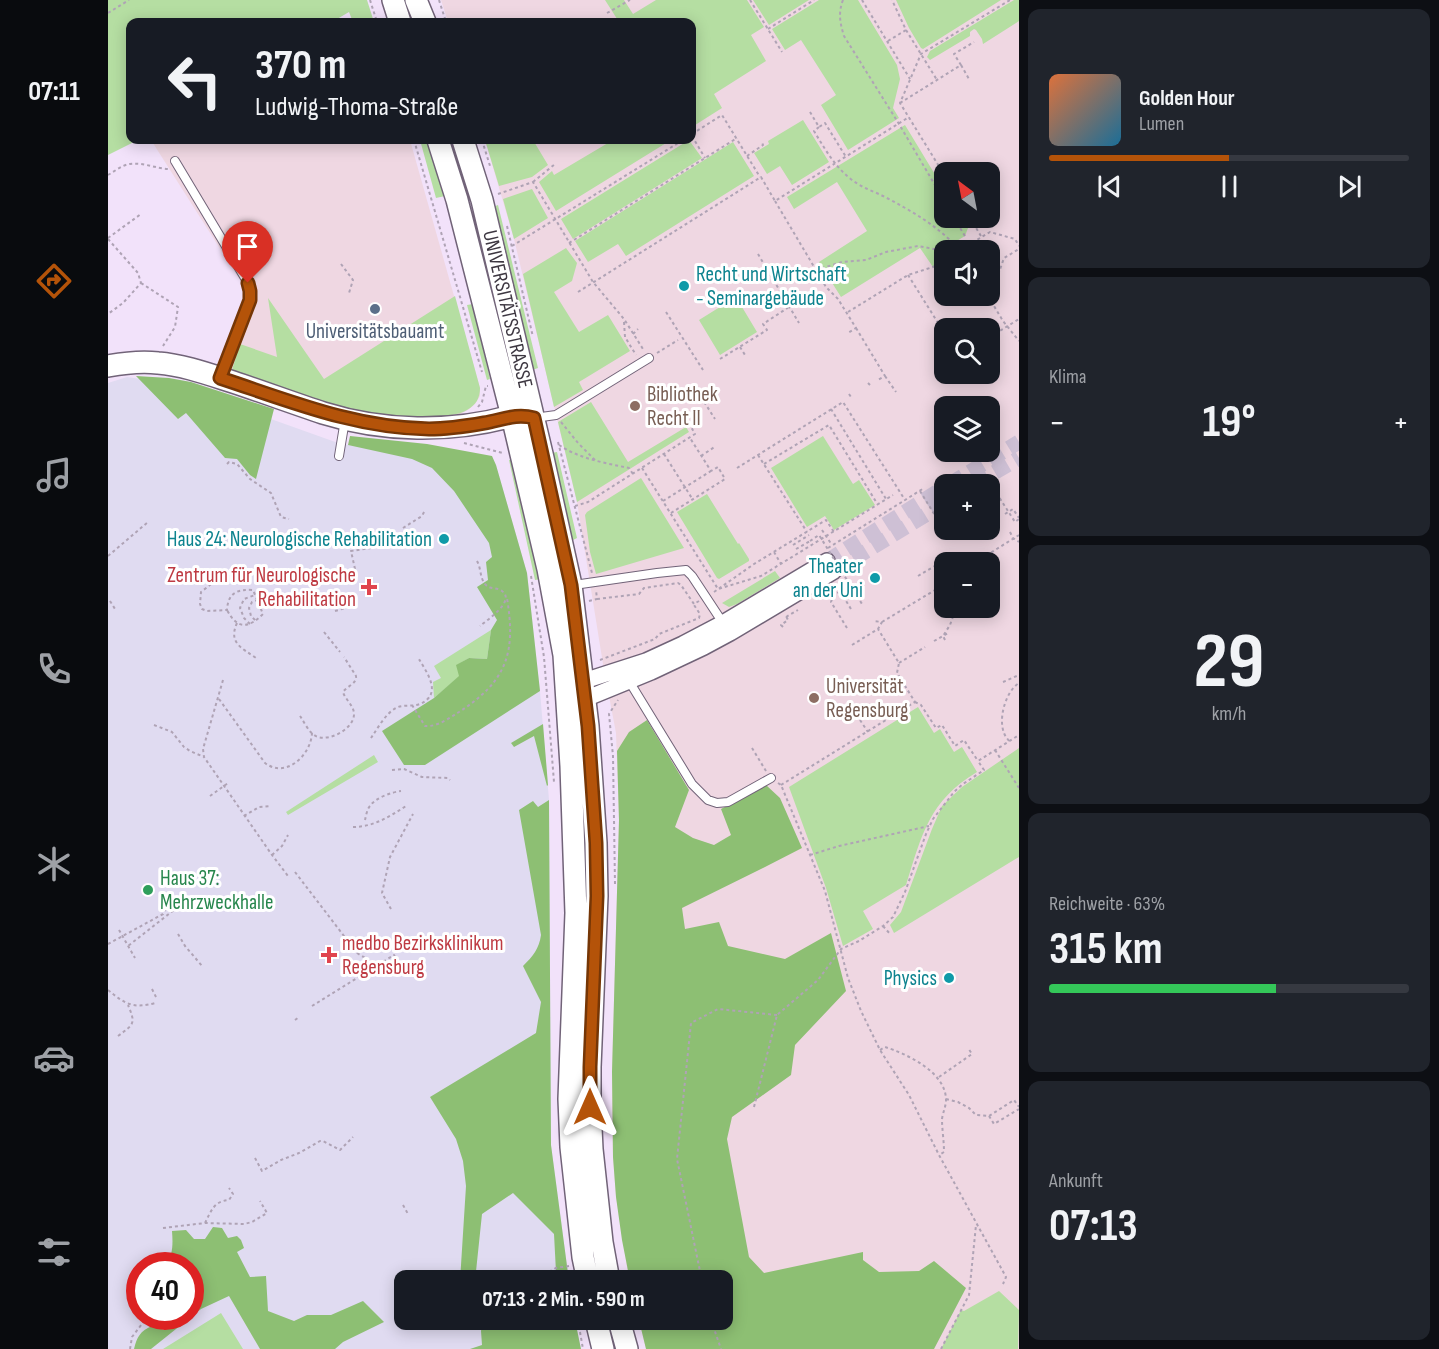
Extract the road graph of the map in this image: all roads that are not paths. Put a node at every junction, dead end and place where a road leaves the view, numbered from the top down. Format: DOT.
graph roads {
  1 [pos="393,0"];
  2 [pos="416,0"];
  3 [pos="399,18"];
  4 [pos="423,18"];
  5 [pos="439,144"];
  6 [pos="464,144"];
  7 [pos="176,163"];
  8 [pos="649,358"];
  9 [pos="108,366"];
  10 [pos="220,378"];
  11 [pos="512,416"];
  12 [pos="534,418"];
  13 [pos="345,419"];
  14 [pos="339,456"];
  15 [pos="834,565"];
  16 [pos="548,569"];
  17 [pos="571,585"];
  18 [pos="727,628"];
  19 [pos="629,681"];
  20 [pos="578,692"];
  21 [pos="771,778"];
  22 [pos="586,1270"];
  23 [pos="607,1270"];
  24 [pos="591,1330"];
  25 [pos="622,1330"];
  26 [pos="603,1349"];
  27 [pos="627,1349"];
  1 -- 3 [label="street"];
  2 -- 4 [label="street"];
  5 -- 11 [label="street, UNIVERSITÄTSSTRASSE"];
  6 -- 12 [label="street, UNIVERSITÄTSSTRASSE"];
  7 -- 10 [label="lane"];
  8 -- 12 [label="lane"];
  9 -- 10 [label="street"];
  10 -- 13 [label="street"];
  11 -- 12 [label="street"];
  11 -- 13 [label="street"];
  11 -- 16 [label="street, UNIVERSITÄTSSTRASSE"];
  12 -- 17 [label="street, UNIVERSITÄTSSTRASSE"];
  13 -- 14 [label="lane"];
  15 -- 18 [label="street"];
  16 -- 17 [label="street"];
  16 -- 20 [label="street, UNIVERSITÄTSSTRASSE"];
  17 -- 18 [label="lane"];
  17 -- 20 [label="street, UNIVERSITÄTSSTRASSE"];
  18 -- 19 [label="street"];
  18 -- 20 [label="street"];
  19 -- 20 [label="street"];
  19 -- 21 [label="lane"];
  20 -- 22 [label="street, UNIVERSITÄTSSTRASSE"];
  20 -- 23 [label="street, UNIVERSITÄTSSTRASSE"];
  24 -- 26 [label="street"];
  25 -- 27 [label="street"];
}
